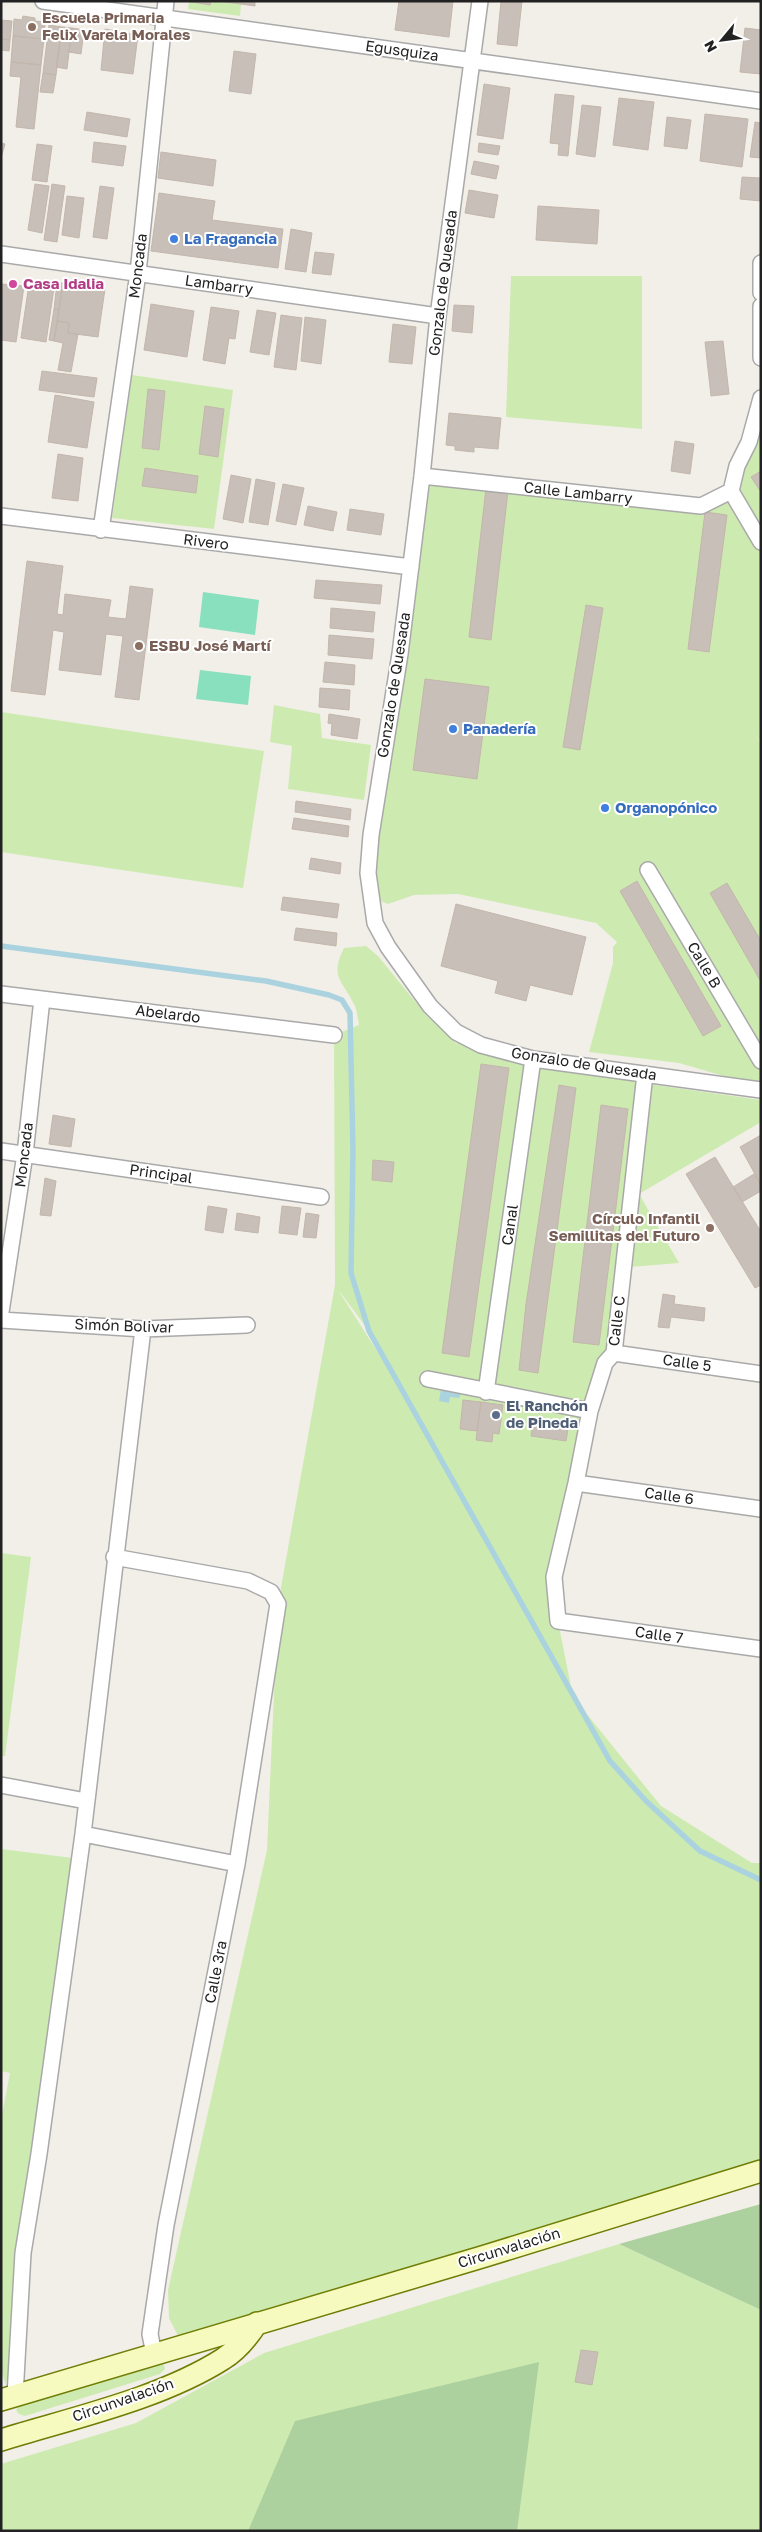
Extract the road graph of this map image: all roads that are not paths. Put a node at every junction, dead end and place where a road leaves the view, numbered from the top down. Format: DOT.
graph roads {
  1 [pos="43,1"];
  2 [pos="166,1"];
  3 [pos="480,1"];
  4 [pos="164,17"];
  5 [pos="473,61"];
  6 [pos="761,101"];
  7 [pos="1,254"];
  8 [pos="761,263"];
  9 [pos="138,274"];
  10 [pos="761,293"];
  11 [pos="761,306"];
  12 [pos="438,316"];
  13 [pos="761,358"];
  14 [pos="761,398"];
  15 [pos="755,442"];
  16 [pos="422,476"];
  17 [pos="731,491"];
  18 [pos="1,516"];
  19 [pos="101,530"];
  20 [pos="761,542"];
  21 [pos="411,567"];
  22 [pos="648,870"];
  23 [pos="1,994"];
  24 [pos="42,999"];
  25 [pos="334,1035"];
  26 [pos="534,1059"];
  27 [pos="761,1061"];
  28 [pos="645,1074"];
  29 [pos="761,1090"];
  30 [pos="1,1151"];
  31 [pos="25,1154"];
  32 [pos="321,1197"];
  33 [pos="1,1312"];
  34 [pos="1,1320"];
  35 [pos="247,1325"];
  36 [pos="143,1329"];
  37 [pos="614,1353"];
  38 [pos="761,1374"];
  39 [pos="428,1379"];
  40 [pos="486,1392"];
  41 [pos="590,1410"];
  42 [pos="576,1483"];
  43 [pos="761,1509"];
  44 [pos="114,1557"];
  45 [pos="558,1621"];
  46 [pos="761,1649"];
  47 [pos="1,1785"];
  48 [pos="86,1800"];
  49 [pos="83,1834"];
  50 [pos="237,1864"];
  51 [pos="761,2170"];
  52 [pos="257,2323"];
  53 [pos="154,2354"];
  54 [pos="8,2398"];
  55 [pos="1,2440"];
  1 -- 4 [label="street, Egusquiza"];
  2 -- 4 [label="street, Moncada"];
  3 -- 5 [label="street, Gonzalo de Quesada"];
  4 -- 5 [label="street, Egusquiza"];
  4 -- 9 [label="street, Moncada"];
  5 -- 6 [label="street, Egusquiza"];
  5 -- 12 [label="street, Gonzalo de Quesada"];
  7 -- 9 [label="street, Lambarry"];
  8 -- 10 [label="street"];
  9 -- 12 [label="street, Lambarry"];
  9 -- 19 [label="street, Moncada"];
  11 -- 13 [label="street"];
  12 -- 16 [label="street, Gonzalo de Quesada"];
  14 -- 15 [label="street"];
  15 -- 17 [label="street"];
  16 -- 17 [label="street, Calle Lambarry"];
  16 -- 21 [label="street, Gonzalo de Quesada"];
  17 -- 20 [label="street"];
  18 -- 19 [label="street, Rivero"];
  19 -- 21 [label="street, Rivero"];
  21 -- 26 [label="street, Gonzalo de Quesada"];
  22 -- 27 [label="street, Calle B"];
  23 -- 24 [label="street, Abelardo"];
  24 -- 25 [label="street, Abelardo"];
  24 -- 31 [label="street, Moncada"];
  26 -- 28 [label="street, Gonzalo de Quesada"];
  26 -- 40 [label="street, Canal"];
  28 -- 29 [label="street, Gonzalo de Quesada"];
  28 -- 37 [label="street, Calle C"];
  30 -- 31 [label="street, Principal"];
  31 -- 32 [label="street, Principal"];
  31 -- 33 [label="street, Moncada"];
  34 -- 36 [label="street, Simón Bolivar"];
  35 -- 36 [label="street, Simón Bolivar"];
  36 -- 44 [label="street"];
  37 -- 38 [label="street, Calle 5"];
  37 -- 41 [label="street, Calle C"];
  39 -- 40 [label="street"];
  40 -- 41 [label="street"];
  41 -- 42 [label="street, Calle C"];
  42 -- 43 [label="street, Calle 6"];
  42 -- 45 [label="street, Calle C"];
  44 -- 48 [label="street"];
  44 -- 50 [label="street, Calle 3ra"];
  45 -- 46 [label="street, Calle 7"];
  47 -- 48 [label="street"];
  48 -- 49 [label="street"];
  49 -- 50 [label="street"];
  49 -- 54 [label="street"];
  50 -- 53 [label="street, Calle 3ra"];
  51 -- 52 [label="street, Circunvalación"];
  52 -- 53 [label="street, Circunvalación"];
  52 -- 55 [label="street, Circunvalación"];
  53 -- 54 [label="street, Circunvalación"];
}
